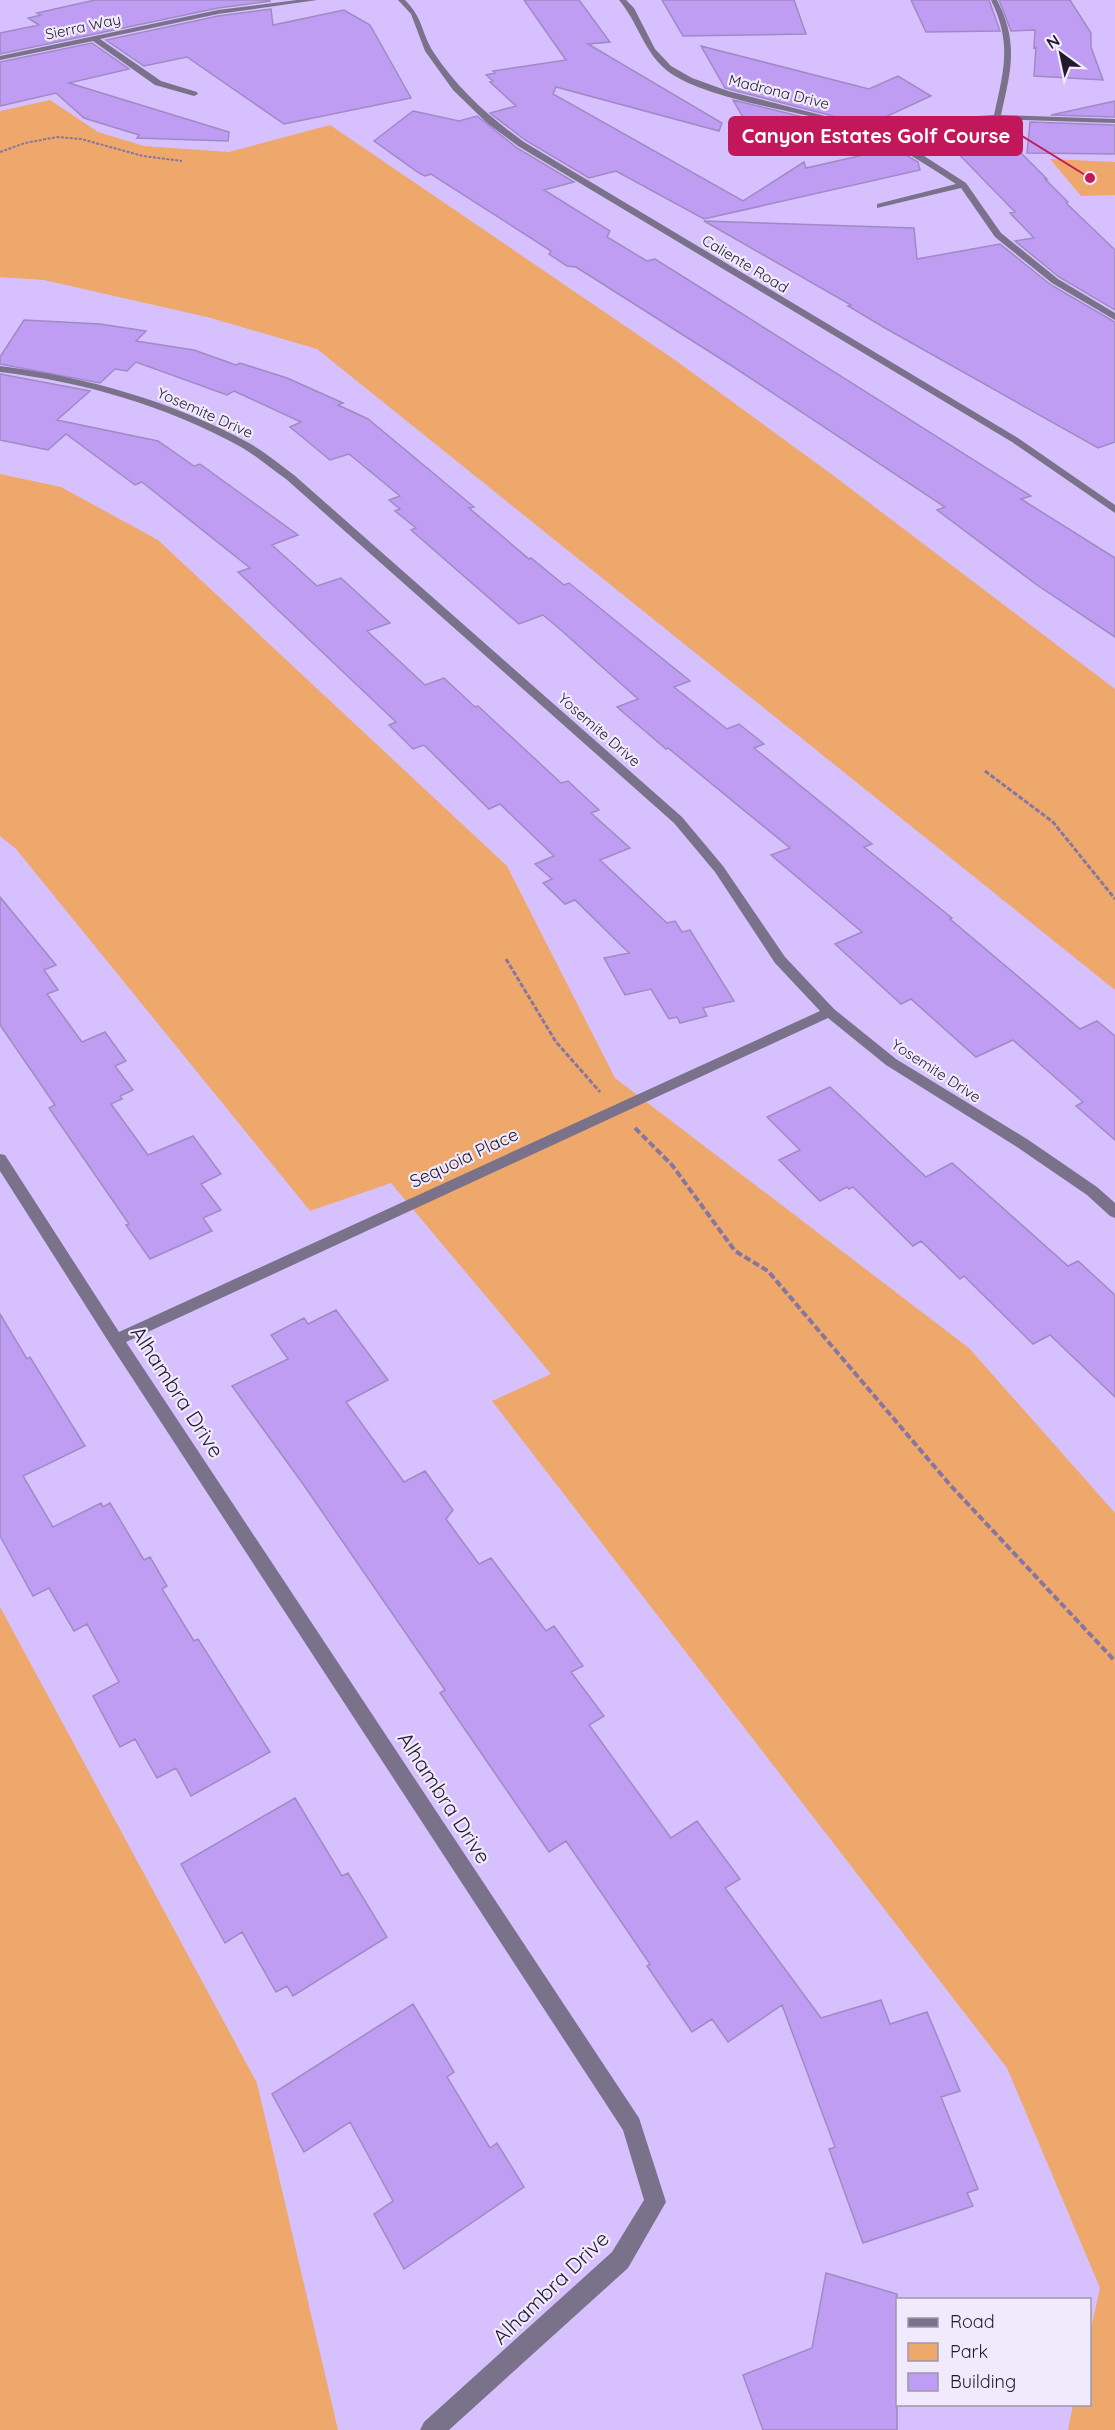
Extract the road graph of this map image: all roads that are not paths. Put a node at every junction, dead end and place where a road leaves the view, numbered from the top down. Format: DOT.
graph roads {
  1 [pos="314,0"];
  2 [pos="401,0"];
  3 [pos="622,0"];
  4 [pos="994,0"];
  5 [pos="94,38"];
  6 [pos="0,58"];
  7 [pos="194,94"];
  8 [pos="997,117"];
  9 [pos="1115,121"];
  10 [pos="856,126"];
  11 [pos="963,185"];
  12 [pos="880,206"];
  13 [pos="1115,316"];
  14 [pos="0,369"];
  15 [pos="1115,510"];
  16 [pos="829,1012"];
  17 [pos="0,1159"];
  18 [pos="1115,1212"];
  19 [pos="116,1340"];
  20 [pos="432,2430"];
  1 -- 5 [label="street, Sierra Way"];
  2 -- 15 [label="street, Caliente Road"];
  3 -- 10 [label="street, Madrona Drive"];
  4 -- 8 [label="street"];
  5 -- 6 [label="street, Sierra Way"];
  5 -- 7 [label="street"];
  8 -- 9 [label="street, Madrona Drive"];
  8 -- 10 [label="street, Madrona Drive"];
  10 -- 11 [label="street"];
  11 -- 12 [label="street"];
  11 -- 13 [label="street"];
  14 -- 16 [label="street, Yosemite Drive"];
  16 -- 18 [label="street, Yosemite Drive"];
  16 -- 19 [label="street, Sequoia Place"];
  17 -- 19 [label="street, Alhambra Drive"];
  19 -- 20 [label="street, Alhambra Drive"];
}
